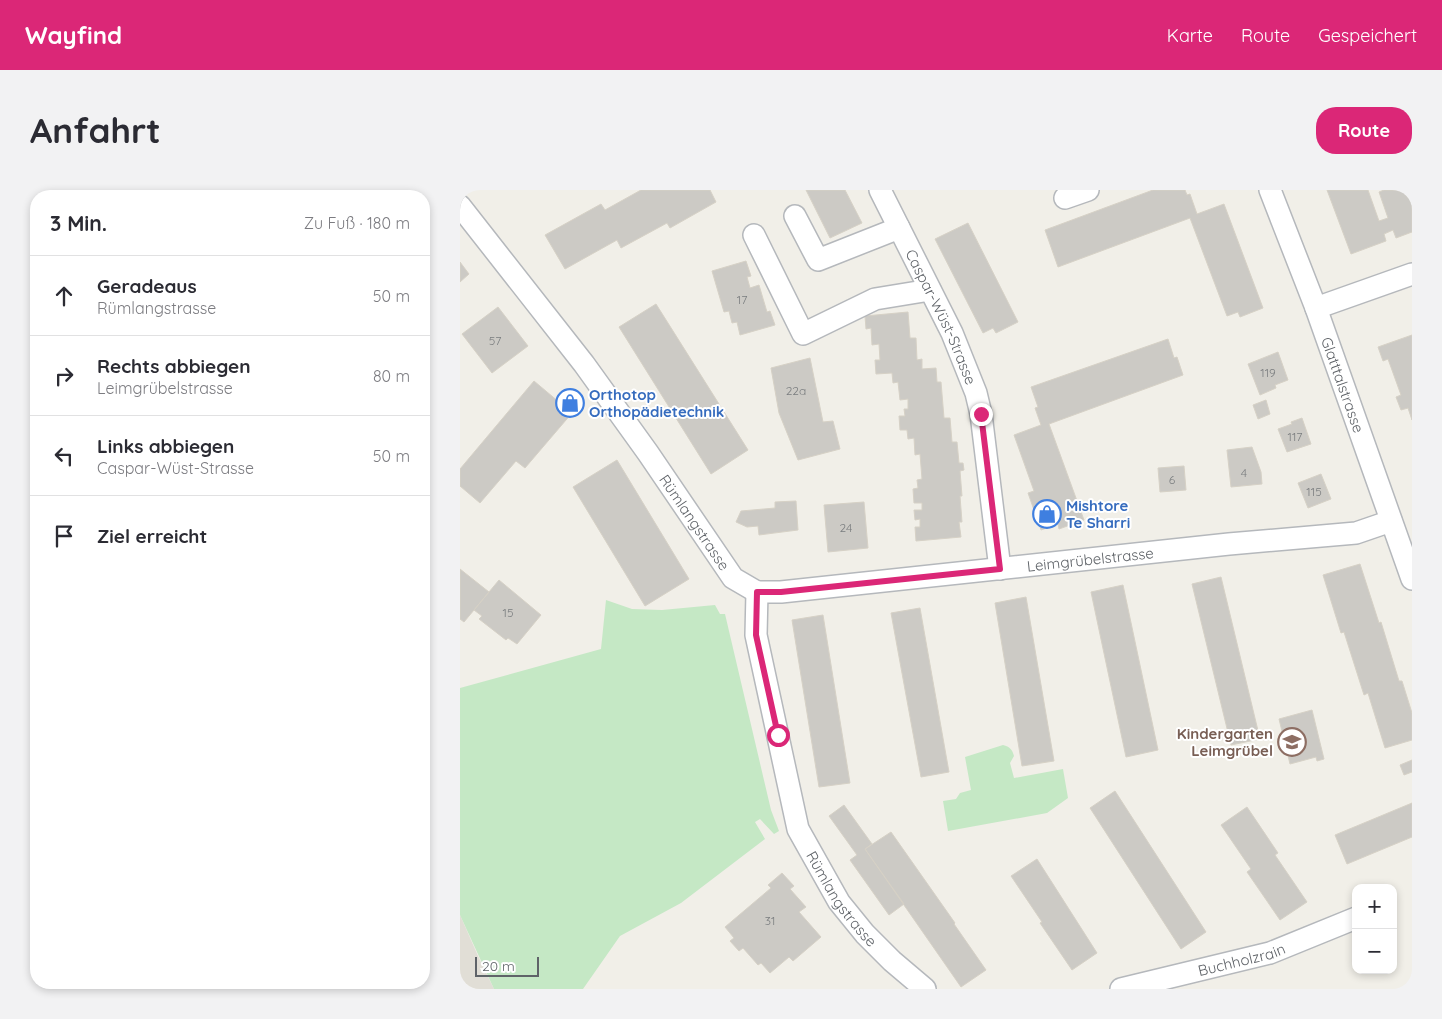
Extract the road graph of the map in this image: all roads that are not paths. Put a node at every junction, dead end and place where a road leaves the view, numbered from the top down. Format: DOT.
graph roads {
  1 [pos="880,190"];
  2 [pos="1088,190"];
  3 [pos="1270,190"];
  4 [pos="1065,198"];
  5 [pos="460,206"];
  6 [pos="795,216"];
  7 [pos="899,228"];
  8 [pos="754,235"];
  9 [pos="1412,274"];
  10 [pos="930,290"];
  11 [pos="1316,308"];
  12 [pos="1391,521"];
  13 [pos="1000,569"];
  14 [pos="1411,574"];
  15 [pos="757,592"];
  16 [pos="1352,920"];
  17 [pos="925,989"];
  18 [pos="1121,989"];
  1 -- 7 [label="street, Caspar-Wüst-Strasse"];
  2 -- 4 [label="street"];
  3 -- 11 [label="street, Glatttalstrasse"];
  5 -- 15 [label="street, Rümlangstrasse"];
  6 -- 7 [label="street"];
  7 -- 10 [label="street, Caspar-Wüst-Strasse"];
  8 -- 10 [label="street"];
  9 -- 11 [label="street"];
  10 -- 13 [label="street, Caspar-Wüst-Strasse"];
  11 -- 12 [label="street, Glatttalstrasse"];
  12 -- 13 [label="street, Leimgrübelstrasse"];
  12 -- 14 [label="street, Glatttalstrasse"];
  13 -- 15 [label="street, Leimgrübelstrasse"];
  15 -- 17 [label="street, Rümlangstrasse"];
  16 -- 18 [label="street, Buchholzrain"];
}
